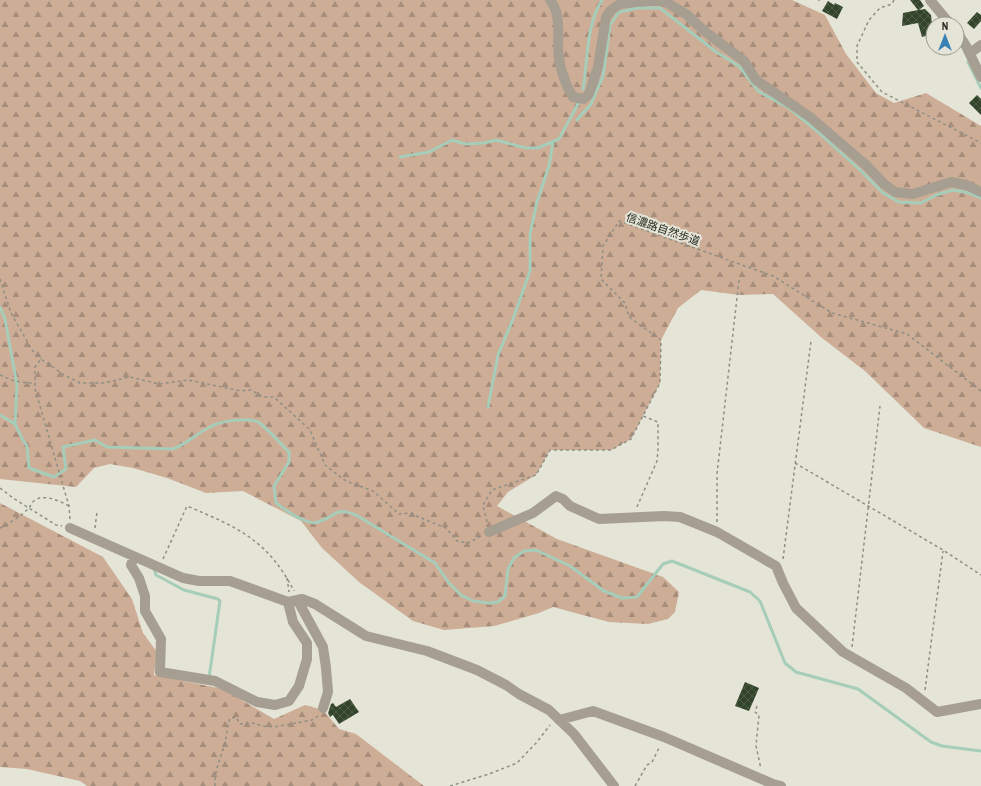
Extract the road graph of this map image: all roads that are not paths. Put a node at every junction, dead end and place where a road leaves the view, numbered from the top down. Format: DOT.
graph roads {
  1 [pos="550,0"];
  2 [pos="930,0"];
  3 [pos="943,16"];
  4 [pos="965,45"];
  5 [pos="981,45"];
  6 [pos="970,53"];
  7 [pos="981,77"];
  8 [pos="981,192"];
  9 [pos="70,528"];
  10 [pos="489,532"];
  11 [pos="134,557"];
  12 [pos="296,601"];
  13 [pos="981,704"];
  14 [pos="323,708"];
  15 [pos="558,718"];
  16 [pos="614,786"];
  17 [pos="781,786"];
  1 -- 8 [label="street"];
  2 -- 3 [label="street"];
  4 -- 6 [label="street"];
  5 -- 6 [label="street"];
  6 -- 7 [label="street"];
  9 -- 11 [label="street"];
  10 -- 13 [label="street"];
  11 -- 12 [label="street"];
  11 -- 12 [label="street"];
  12 -- 14 [label="street"];
  12 -- 15 [label="street"];
  15 -- 16 [label="street"];
  15 -- 17 [label="street"];
}
